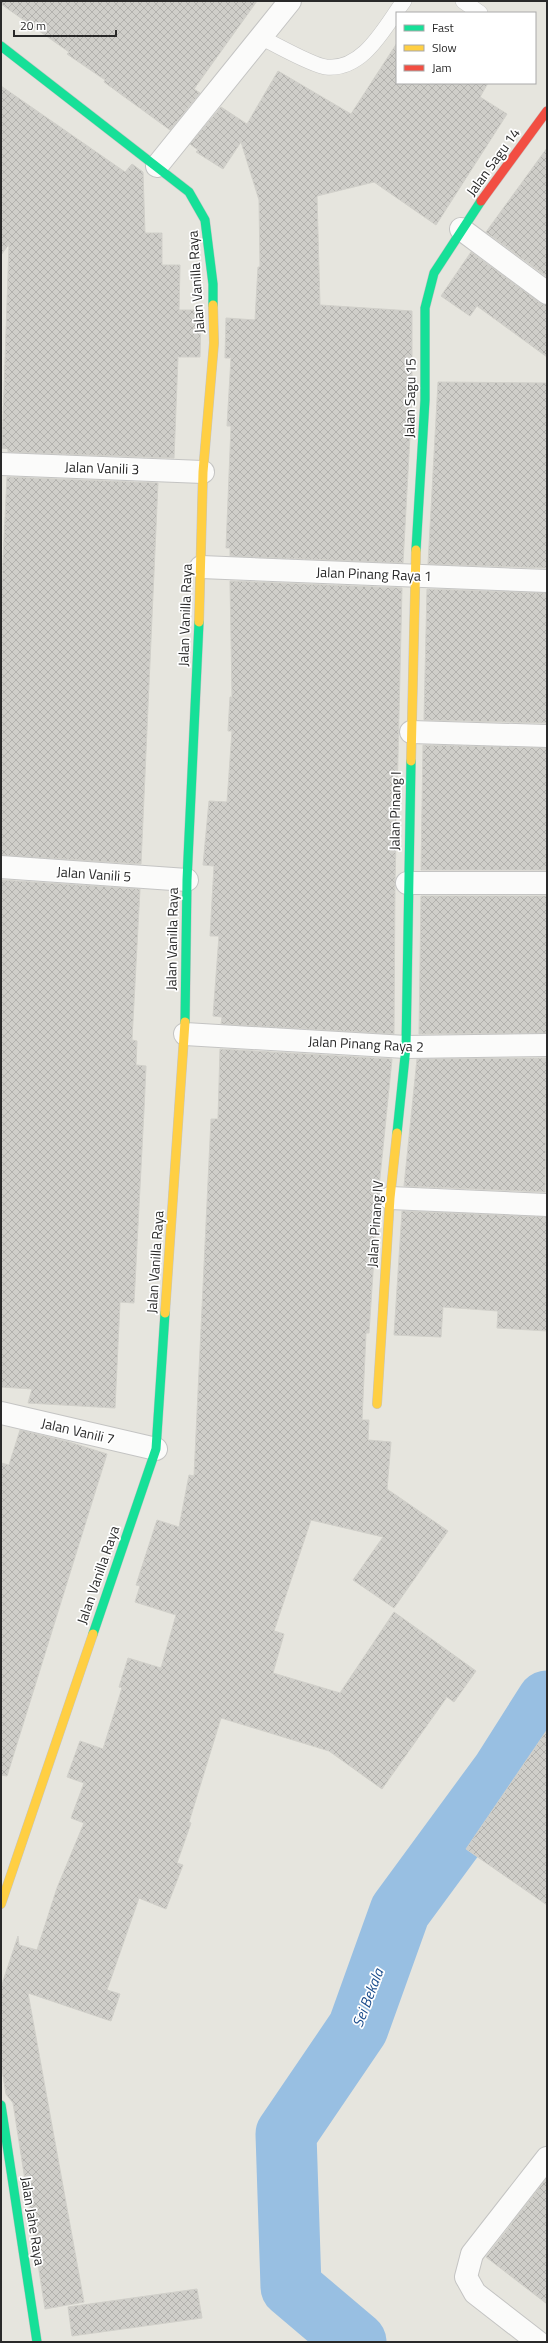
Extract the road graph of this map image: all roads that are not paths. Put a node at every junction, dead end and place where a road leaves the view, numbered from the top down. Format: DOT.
graph roads {
  1 [pos="290,1"];
  2 [pos="404,1"];
  3 [pos="463,1"];
  4 [pos="479,12"];
  5 [pos="262,38"];
  6 [pos="1,46"];
  7 [pos="547,111"];
  8 [pos="157,166"];
  9 [pos="461,229"];
  10 [pos="547,293"];
  11 [pos="1,464"];
  12 [pos="202,472"];
  13 [pos="201,567"];
  14 [pos="415,575"];
  15 [pos="547,581"];
  16 [pos="411,732"];
  17 [pos="547,736"];
  18 [pos="1,867"];
  19 [pos="187,880"];
  20 [pos="407,883"];
  21 [pos="547,883"];
  22 [pos="185,1034"];
  23 [pos="547,1045"];
  24 [pos="406,1047"];
  25 [pos="390,1198"];
  26 [pos="547,1206"];
  27 [pos="377,1404"];
  28 [pos="1,1413"];
  29 [pos="156,1449"];
  30 [pos="1,1904"];
  31 [pos="1,2105"];
  32 [pos="547,2158"];
  33 [pos="37,2342"];
  34 [pos="538,2342"];
  1 -- 5 [label="street"];
  2 -- 5 [label="lane"];
  3 -- 4 [label="lane"];
  5 -- 8 [label="street"];
  6 -- 8 [label="street, Jalan Vanilla Raya"];
  7 -- 9 [label="street, Jalan Sagu 14"];
  8 -- 12 [label="street, Jalan Vanilla Raya"];
  9 -- 10 [label="street"];
  9 -- 14 [label="street, Jalan Sagu 15"];
  11 -- 12 [label="street, Jalan Vanili 3"];
  12 -- 13 [label="street, Jalan Vanilla Raya"];
  13 -- 14 [label="street, Jalan Pinang Raya 1"];
  13 -- 19 [label="street, Jalan Vanilla Raya"];
  14 -- 15 [label="street, Jalan Pinang Raya 1"];
  14 -- 16 [label="street, Jalan Pinang I"];
  16 -- 17 [label="street"];
  16 -- 20 [label="street, Jalan Pinang I"];
  18 -- 19 [label="street, Jalan Vanili 5"];
  19 -- 22 [label="street, Jalan Vanilla Raya"];
  20 -- 21 [label="street"];
  20 -- 24 [label="street, Jalan Pinang I"];
  22 -- 24 [label="street, Jalan Pinang Raya 2"];
  22 -- 29 [label="street, Jalan Vanilla Raya"];
  23 -- 24 [label="street, Jalan Pinang Raya 2"];
  24 -- 25 [label="street, Jalan Pinang IV"];
  25 -- 26 [label="street"];
  25 -- 27 [label="street, Jalan Pinang IV"];
  28 -- 29 [label="street, Jalan Vanili 7"];
  29 -- 30 [label="street, Jalan Vanilla Raya"];
  31 -- 33 [label="street, Jalan Jahe Raya"];
  32 -- 34 [label="street"];
}
